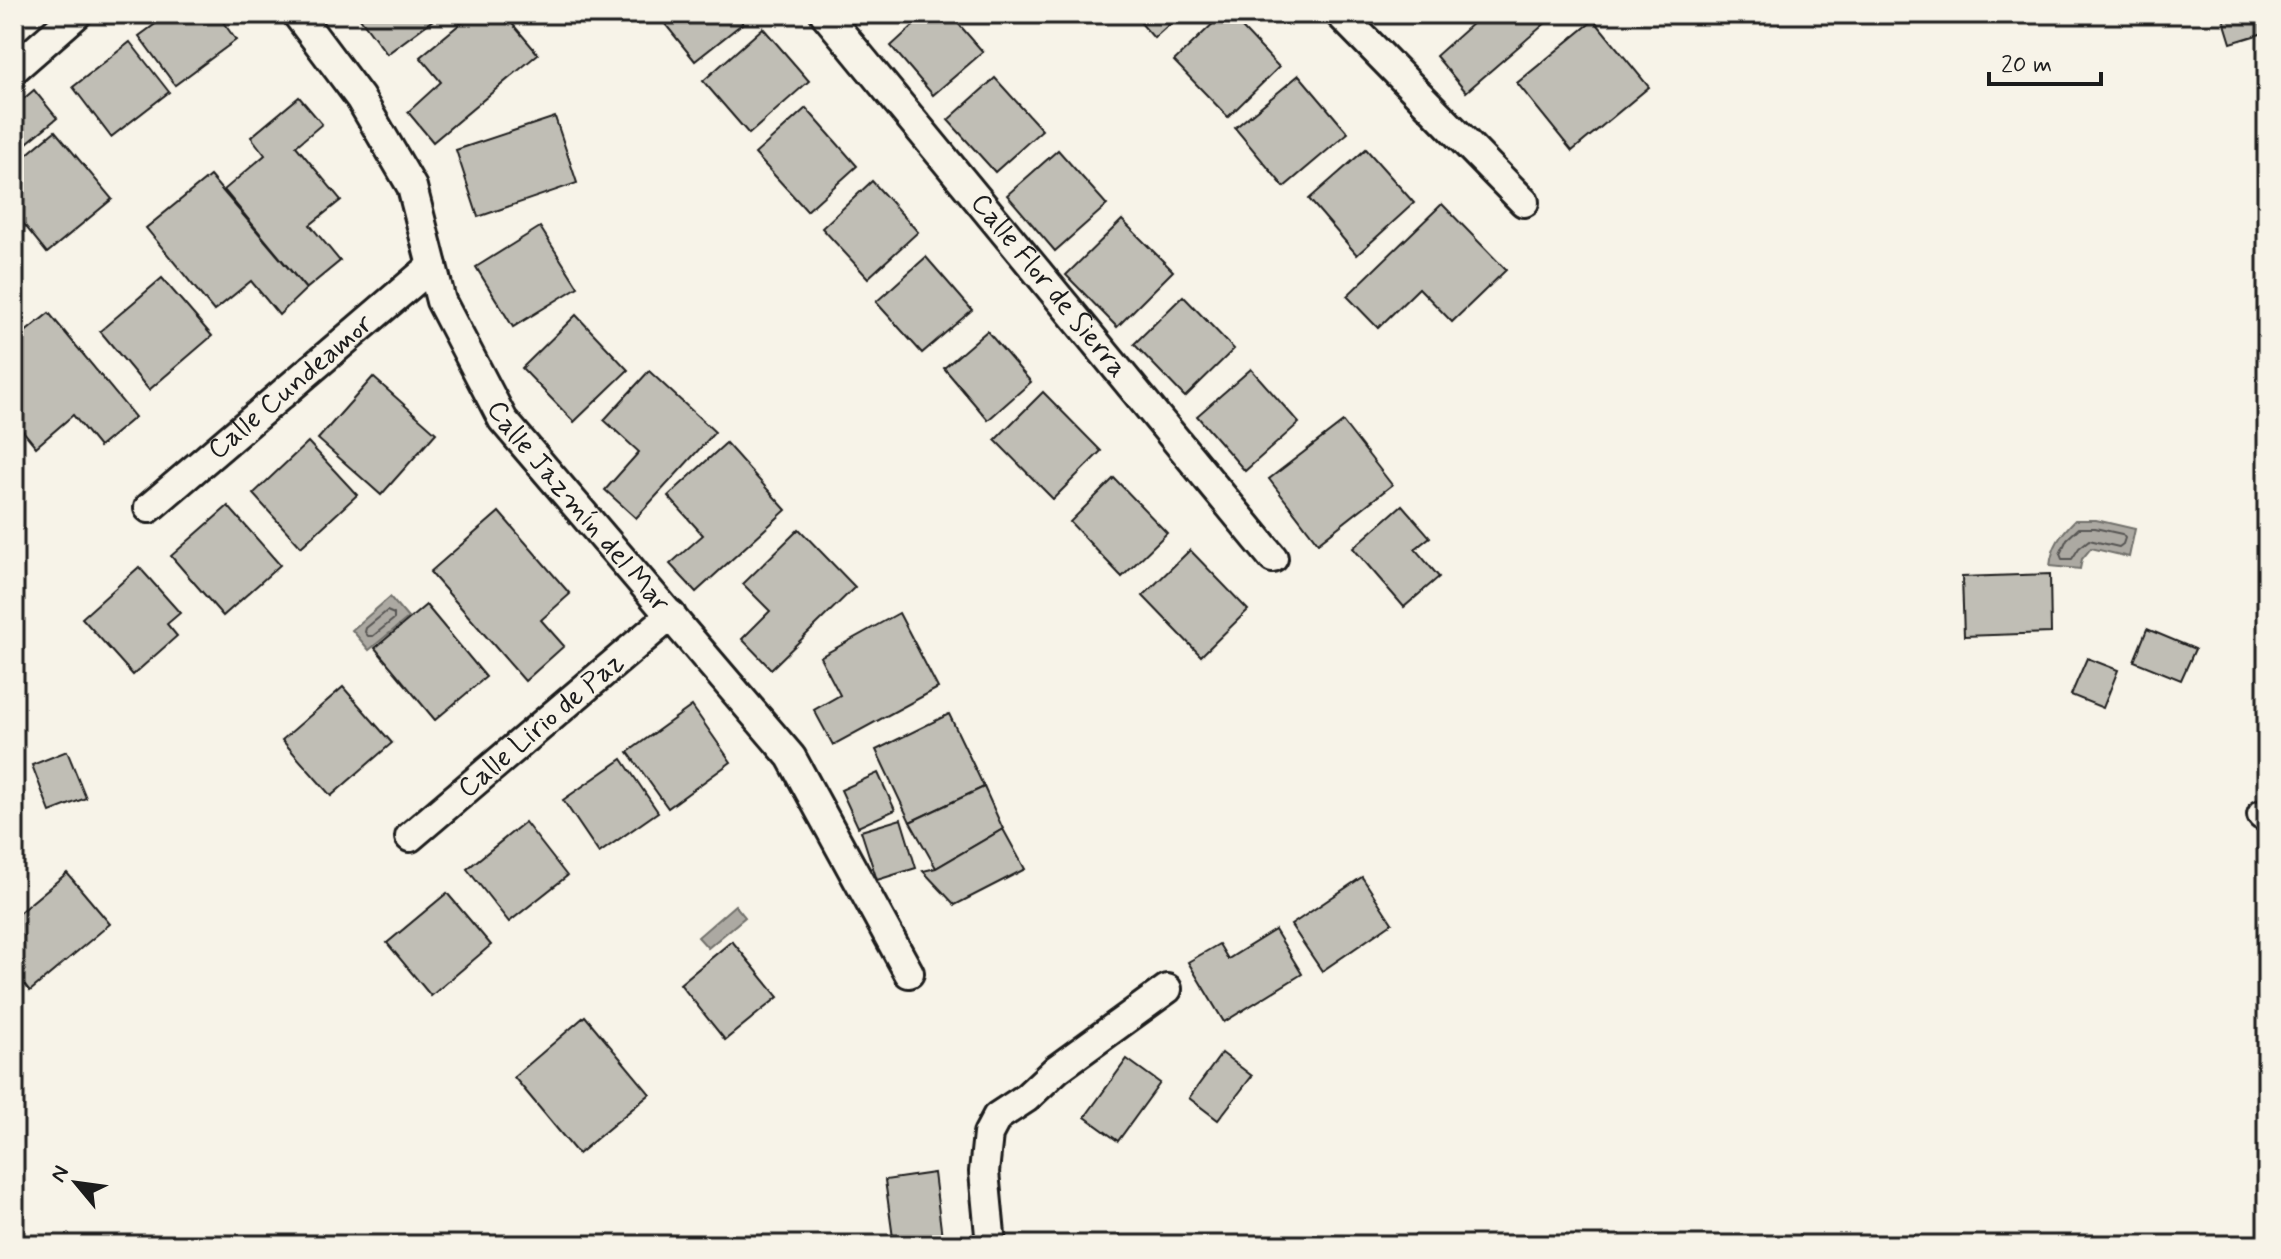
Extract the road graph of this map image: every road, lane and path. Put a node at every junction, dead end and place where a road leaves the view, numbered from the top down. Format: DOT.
graph roads {
  1 [pos="77,14"];
  2 [pos="297,14"];
  3 [pos="825,14"];
  4 [pos="1340,14"];
  5 [pos="14,69"];
  6 [pos="1524,202"];
  7 [pos="432,266"];
  8 [pos="149,508"];
  9 [pos="1273,558"];
  10 [pos="671,615"];
  11 [pos="410,837"];
  12 [pos="909,973"];
  13 [pos="1167,989"];
  14 [pos="991,1245"];
  1 -- 5 [label="street"];
  2 -- 7 [label="street, Calle Jazmín del Mar"];
  3 -- 9 [label="street, Calle Flor de Sierra"];
  4 -- 6 [label="street"];
  7 -- 8 [label="street, Calle Cundeamor"];
  7 -- 10 [label="street, Calle Jazmín del Mar"];
  10 -- 11 [label="street, Calle Lirio de Paz"];
  10 -- 12 [label="street, Calle Jazmín del Mar"];
  13 -- 14 [label="street"];
}
